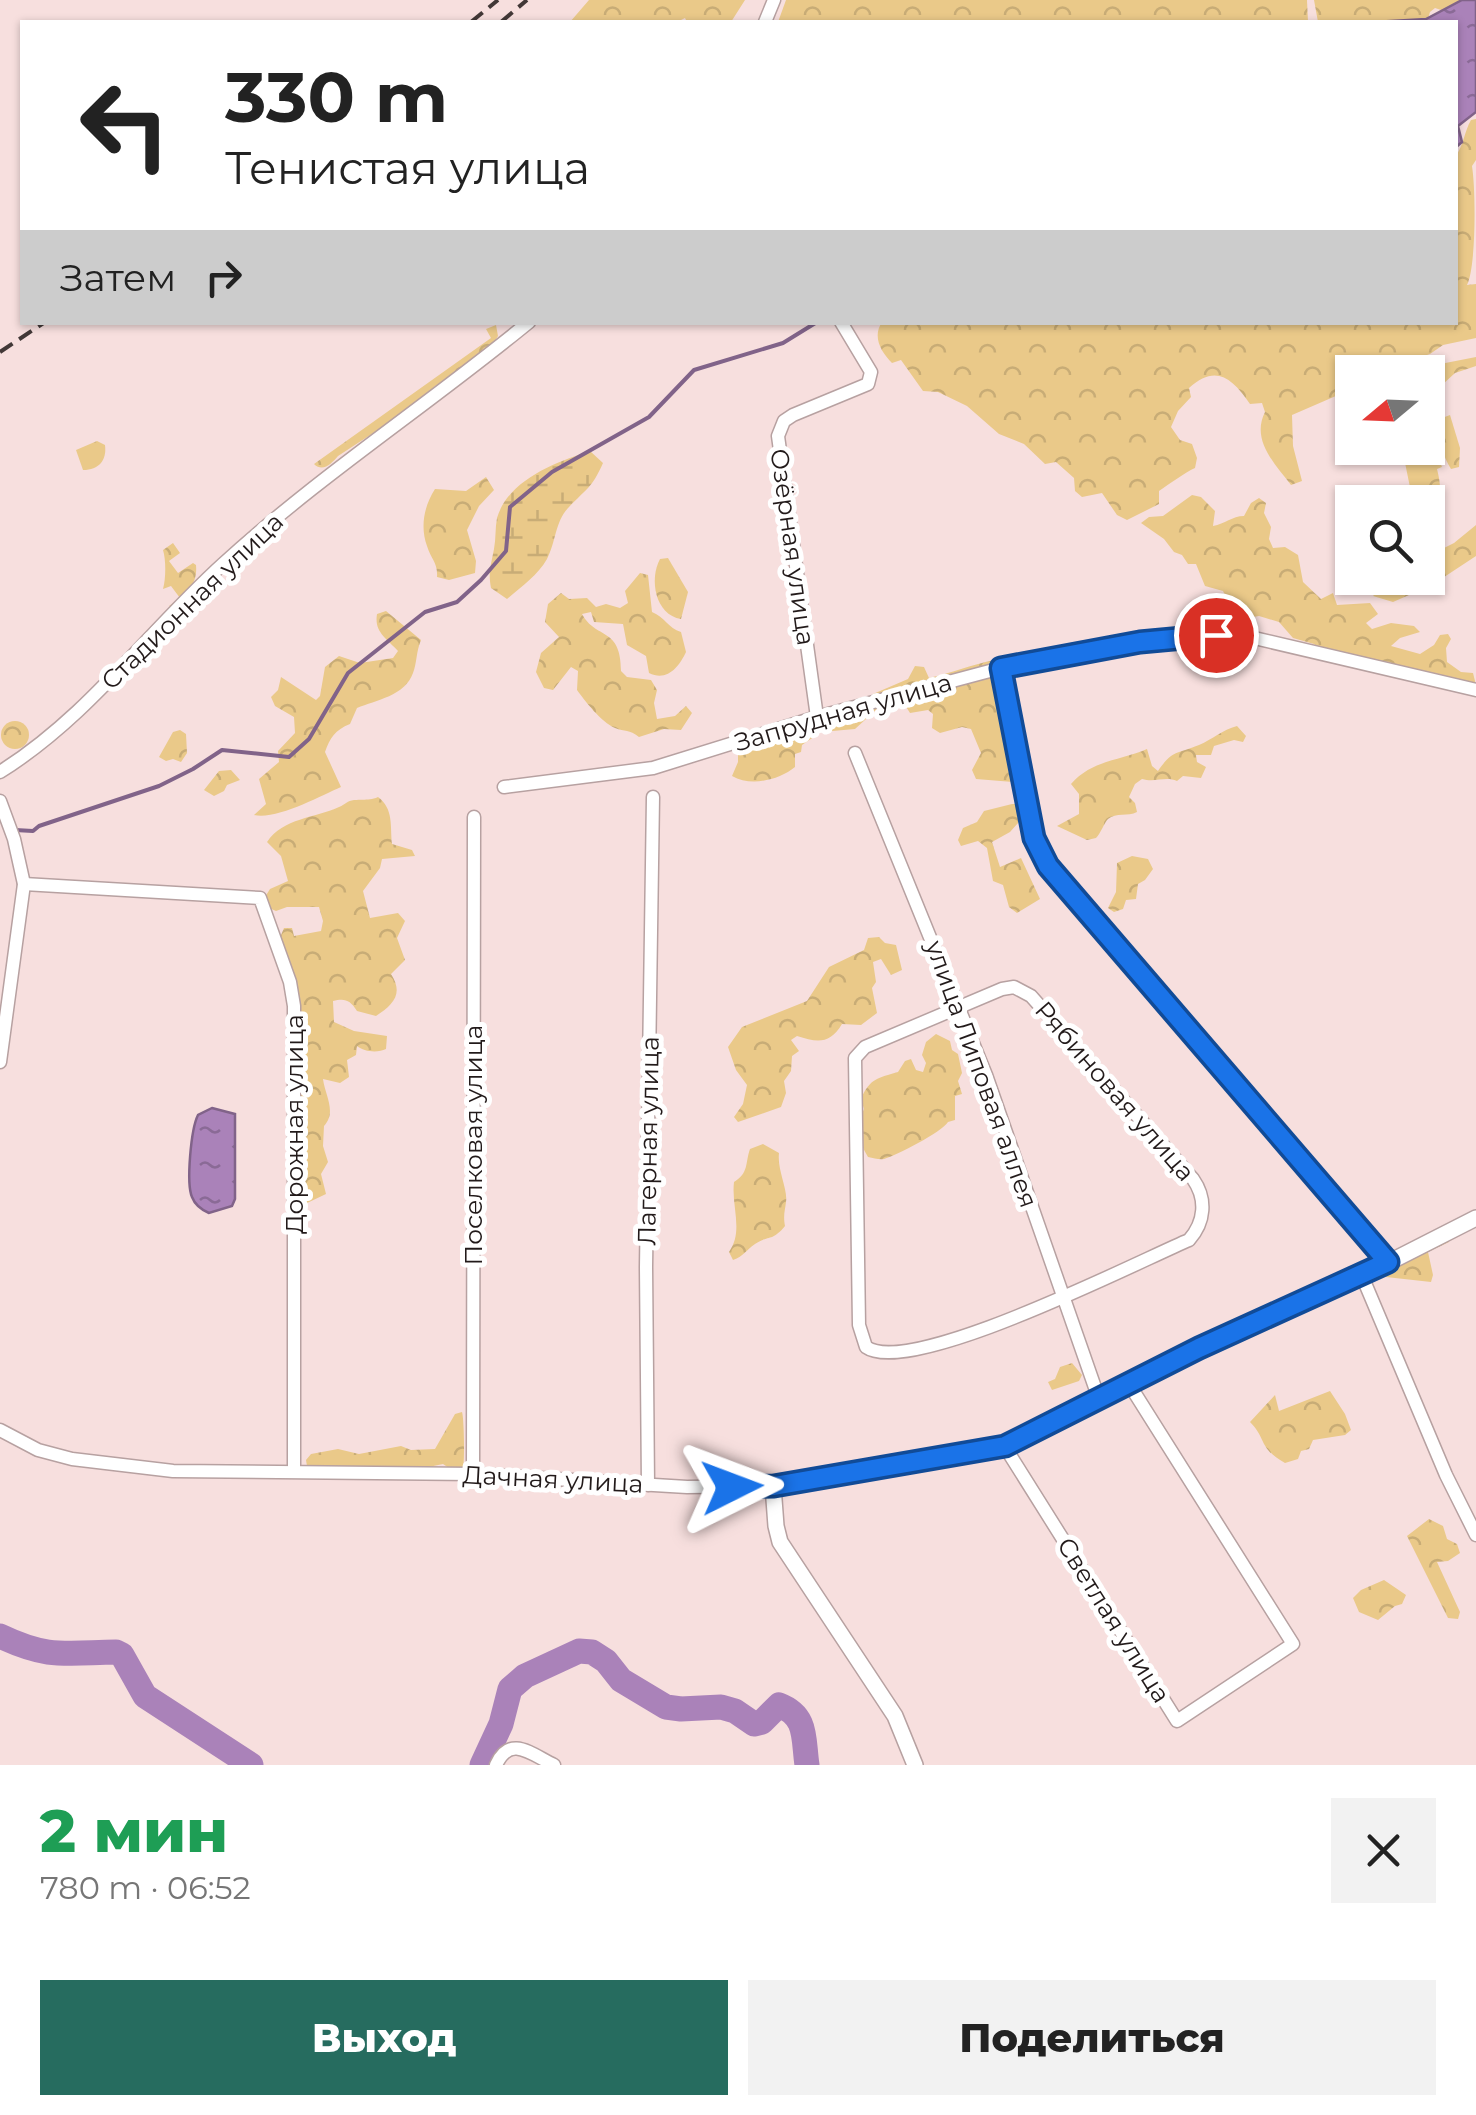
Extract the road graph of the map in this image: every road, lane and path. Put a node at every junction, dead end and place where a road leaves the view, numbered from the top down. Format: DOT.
graph roads {
  1 [pos="525,325"];
  2 [pos="843,325"];
  3 [pos="1001,668"];
  4 [pos="1476,690"];
  5 [pos="817,717"];
  6 [pos="856,754"];
  7 [pos="0,772"];
  8 [pos="504,787"];
  9 [pos="653,797"];
  10 [pos="0,801"];
  11 [pos="474,816"];
  12 [pos="24,884"];
  13 [pos="959,1007"];
  14 [pos="0,1062"];
  15 [pos="1476,1218"];
  16 [pos="1388,1262"];
  17 [pos="1362,1276"];
  18 [pos="1062,1297"];
  19 [pos="1130,1384"];
  20 [pos="1099,1399"];
  21 [pos="0,1430"];
  22 [pos="1005,1446"];
  23 [pos="294,1472"];
  24 [pos="473,1474"];
  25 [pos="648,1485"];
  26 [pos="774,1486"];
  27 [pos="1476,1535"];
  28 [pos="496,1765"];
  29 [pos="554,1765"];
  30 [pos="915,1765"];
  1 -- 7 [label="street, Стадионная улица"];
  2 -- 5 [label="street, Озёрная улица"];
  3 -- 4 [label="street, Запрудная улица"];
  3 -- 5 [label="street, Запрудная улица"];
  3 -- 16 [label="street"];
  5 -- 8 [label="street, Запрудная улица"];
  6 -- 13 [label="street, улица Липовая аллея"];
  9 -- 25 [label="street, Лагерная улица"];
  10 -- 12 [label="street"];
  11 -- 24 [label="street, Поселковая улица"];
  12 -- 14 [label="street"];
  12 -- 23 [label="street, Дорожная улица"];
  13 -- 18 [label="street, улица Липовая аллея"];
  13 -- 18 [label="street, Рябиновая улица"];
  13 -- 18 [label="street"];
  15 -- 16 [label="street, Дачная улица"];
  16 -- 17 [label="street, Дачная улица"];
  17 -- 19 [label="street, Дачная улица"];
  17 -- 27 [label="street"];
  18 -- 20 [label="street, улица Липовая аллея"];
  19 -- 20 [label="street, Дачная улица"];
  19 -- 22 [label="street, Светлая улица"];
  20 -- 22 [label="street, Дачная улица"];
  21 -- 23 [label="street, Дачная улица"];
  22 -- 26 [label="street, Дачная улица"];
  23 -- 24 [label="street, Дачная улица"];
  24 -- 25 [label="street, Дачная улица"];
  25 -- 26 [label="street, Дачная улица"];
  26 -- 30 [label="street"];
  28 -- 29 [label="street"];
}
